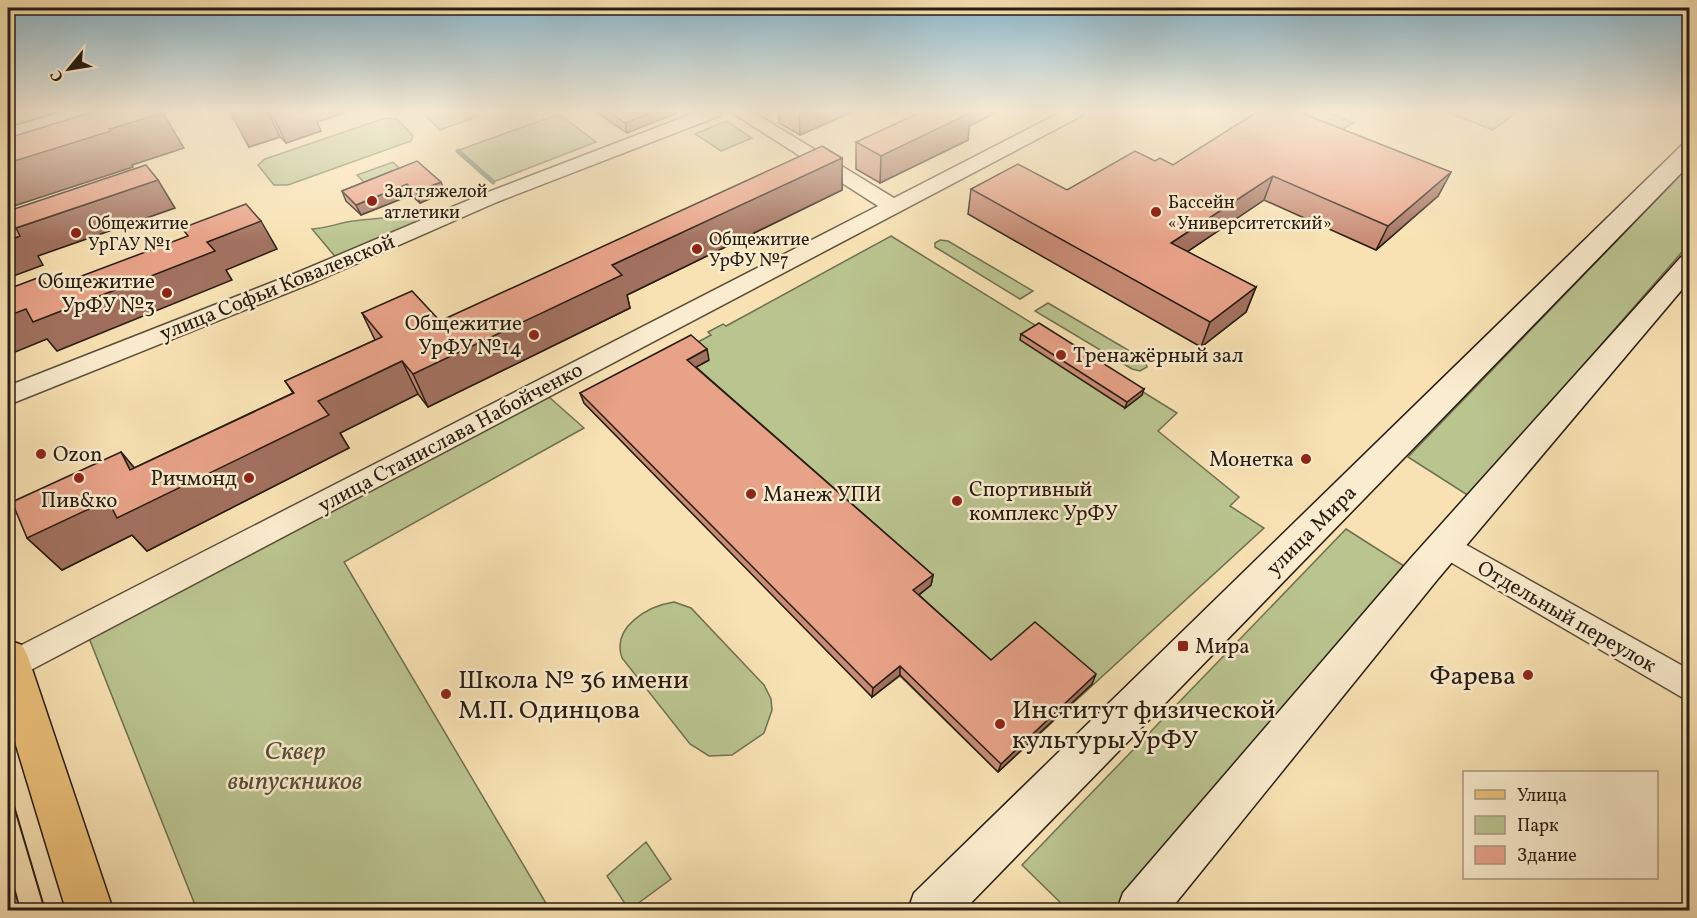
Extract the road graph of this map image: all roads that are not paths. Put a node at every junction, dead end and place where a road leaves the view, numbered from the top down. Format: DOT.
graph roads {
  1 [pos="602,155"];
  2 [pos="810,155"];
  3 [pos="993,155"];
  4 [pos="1684,155"];
  5 [pos="893,206"];
  6 [pos="1689,263"];
  7 [pos="8,396"];
  8 [pos="1445,545"];
  9 [pos="9,663"];
  10 [pos="1689,687"];
  11 [pos="90,910"];
  12 [pos="931,910"];
  13 [pos="1140,910"];
  1 -- 7 [label="street, улица Софьи Ковалевской"];
  2 -- 5 [label="street"];
  3 -- 5 [label="street, улица Станислава Набойченко"];
  4 -- 12 [label="street, улица Мира"];
  5 -- 9 [label="street, улица Станислава Набойченко"];
  6 -- 8 [label="street"];
  8 -- 10 [label="street, Отдельный переулок"];
  8 -- 13 [label="street"];
  9 -- 11 [label="main road"];
}
